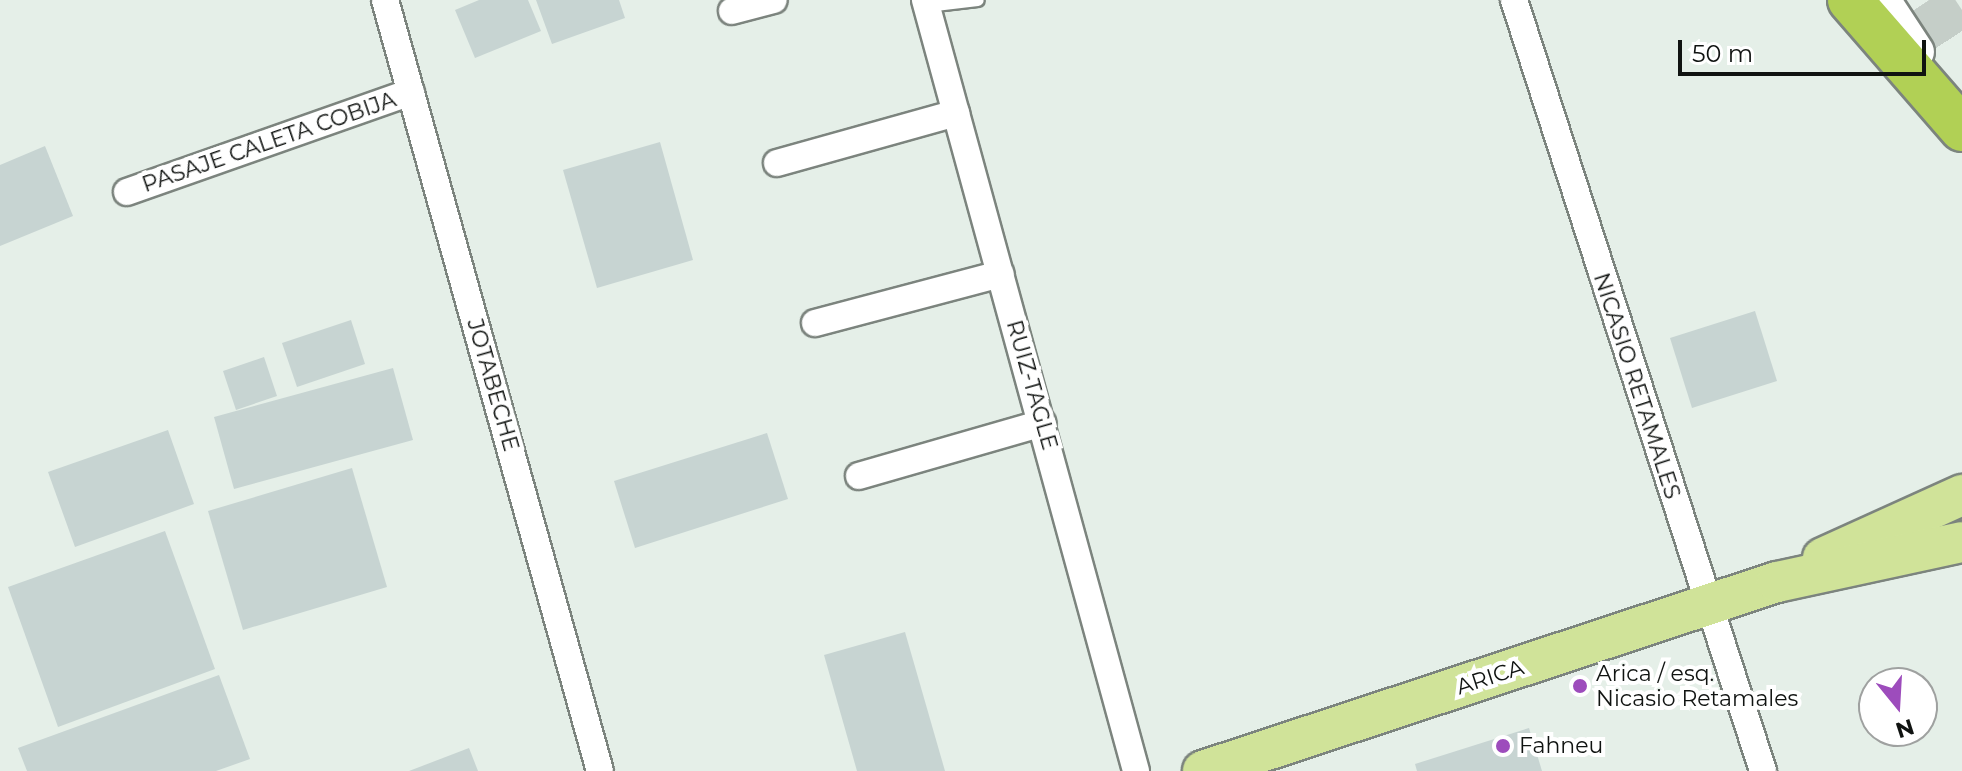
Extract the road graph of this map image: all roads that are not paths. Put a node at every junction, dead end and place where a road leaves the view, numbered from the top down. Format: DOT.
graph roads {
  1 [pos="385,0"];
  2 [pos="774,0"];
  3 [pos="978,0"];
  4 [pos="1514,0"];
  5 [pos="1850,0"];
  6 [pos="1882,0"];
  7 [pos="926,3"];
  8 [pos="732,11"];
  9 [pos="411,92"];
  10 [pos="956,113"];
  11 [pos="1962,127"];
  12 [pos="777,163"];
  13 [pos="127,192"];
  14 [pos="1001,274"];
  15 [pos="815,323"];
  16 [pos="1043,423"];
  17 [pos="859,476"];
  18 [pos="1962,495"];
  19 [pos="1962,542"];
  20 [pos="1777,582"];
  21 [pos="1709,605"];
  22 [pos="600,771"];
  23 [pos="1136,771"];
  24 [pos="1203,771"];
  25 [pos="1763,771"];
  1 -- 9 [label="street, JOTABECHE"];
  2 -- 8 [label="street"];
  3 -- 7 [label="lane"];
  4 -- 21 [label="street, NICASIO RETAMALES"];
  5 -- 11 [label="highway"];
  6 -- 11 [label="main road"];
  7 -- 10 [label="street, RUIZ-TAGLE"];
  9 -- 13 [label="street, PASAJE CALETA COBIJA"];
  9 -- 22 [label="street, JOTABECHE"];
  10 -- 12 [label="street"];
  10 -- 14 [label="street, RUIZ-TAGLE"];
  14 -- 15 [label="street"];
  14 -- 16 [label="street, RUIZ-TAGLE"];
  16 -- 17 [label="street"];
  16 -- 23 [label="street, RUIZ-TAGLE"];
  18 -- 20 [label="main road, ARICA"];
  19 -- 20 [label="main road, ARICA"];
  20 -- 21 [label="main road, ARICA"];
  21 -- 24 [label="main road, ARICA"];
  21 -- 25 [label="street, NICASIO RETAMALES"];
}
